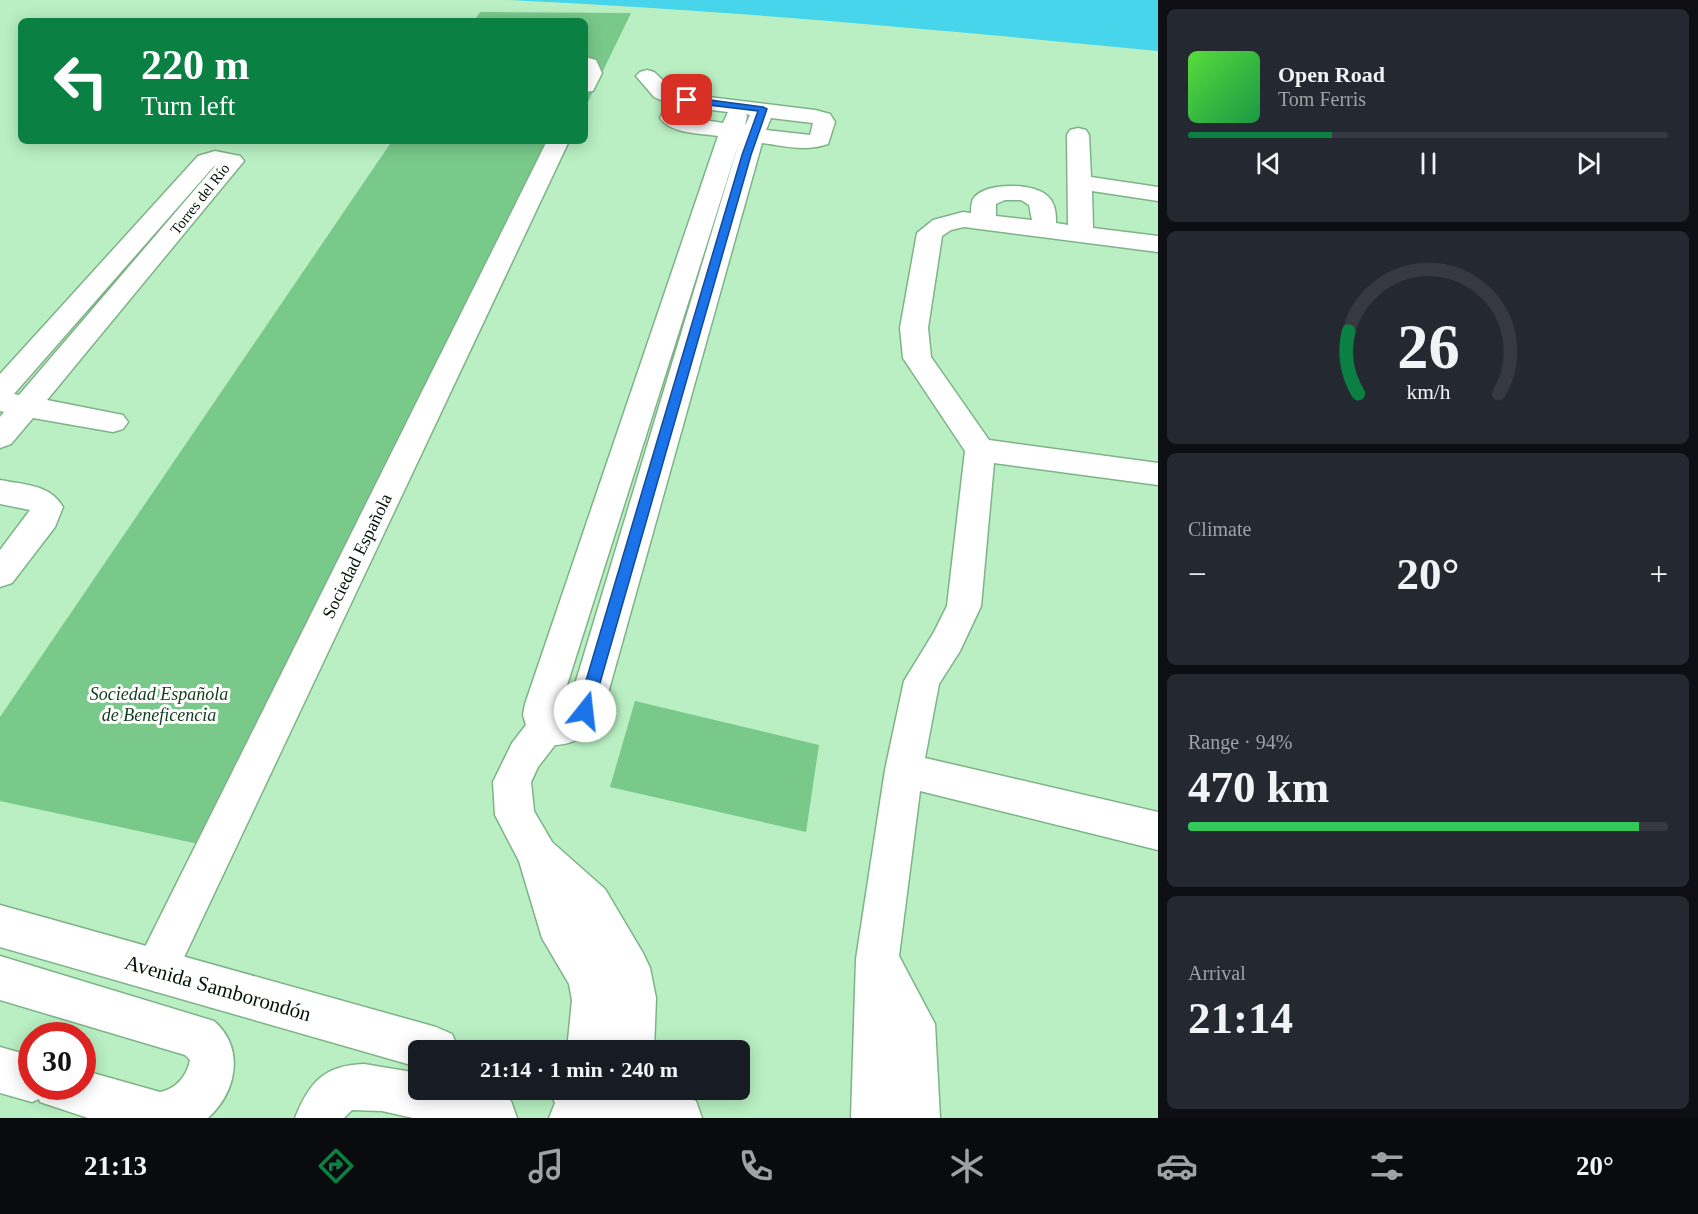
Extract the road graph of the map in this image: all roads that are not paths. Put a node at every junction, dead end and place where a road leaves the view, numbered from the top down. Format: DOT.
graph roads {
  1 [pos="588,64"];
  2 [pos="647,76"];
  3 [pos="588,80"];
  4 [pos="1078,135"];
  5 [pos="557,144"];
  6 [pos="1079,182"];
  7 [pos="1158,194"];
  8 [pos="1081,233"];
  9 [pos="135,240"];
  10 [pos="164,244"];
  11 [pos="1158,244"];
  12 [pos="83,299"];
  13 [pos="689,301"];
  14 [pos="114,302"];
  15 [pos="0,392"];
  16 [pos="13,404"];
  17 [pos="113,422"];
  18 [pos="633,427"];
  19 [pos="666,433"];
  20 [pos="0,437"];
  21 [pos="980,450"];
  22 [pos="1158,474"];
  23 [pos="0,492"];
  24 [pos="0,574"];
  25 [pos="585,577"];
  26 [pos="622,584"];
  27 [pos="546,728"];
  28 [pos="904,770"];
  29 [pos="1158,831"];
  30 [pos="537,856"];
  31 [pos="0,926"];
  32 [pos="877,959"];
  33 [pos="156,970"];
  34 [pos="0,978"];
  35 [pos="594,1040"];
  36 [pos="632,1040"];
  37 [pos="408,1042"];
  38 [pos="0,1070"];
  39 [pos="18,1075"];
  40 [pos="96,1097"];
  41 [pos="624,1100"];
  42 [pos="318,1118"];
  43 [pos="494,1118"];
  44 [pos="678,1118"];
  45 [pos="874,1118"];
  46 [pos="917,1118"];
  1 -- 3 [label="main road"];
  2 -- 13 [label="main road"];
  4 -- 6 [label="main road"];
  5 -- 33 [label="main road, Sociedad Española"];
  6 -- 7 [label="main road"];
  6 -- 8 [label="main road"];
  8 -- 11 [label="main road"];
  8 -- 21 [label="main road"];
  9 -- 10 [label="main road"];
  9 -- 10 [label="main road, Torres del Río"];
  9 -- 12 [label="main road, Torres del Río"];
  10 -- 14 [label="main road, Torres del Río"];
  12 -- 14 [label="main road"];
  12 -- 15 [label="main road, Torres del Río"];
  13 -- 18 [label="main road"];
  13 -- 19 [label="main road"];
  14 -- 16 [label="main road, Torres del Río"];
  16 -- 17 [label="main road"];
  16 -- 20 [label="main road, Torres del Río"];
  18 -- 19 [label="main road"];
  18 -- 25 [label="main road"];
  19 -- 26 [label="main road"];
  21 -- 22 [label="main road"];
  21 -- 28 [label="main road"];
  23 -- 24 [label="main road"];
  25 -- 26 [label="main road"];
  25 -- 27 [label="main road"];
  26 -- 27 [label="main road"];
  27 -- 30 [label="main road"];
  28 -- 29 [label="main road"];
  28 -- 32 [label="main road"];
  30 -- 35 [label="main road"];
  30 -- 36 [label="main road"];
  31 -- 33 [label="main road, Avenida Samborondón"];
  32 -- 45 [label="main road"];
  32 -- 46 [label="main road"];
  33 -- 37 [label="main road, Avenida Samborondón"];
  34 -- 40 [label="main road"];
  38 -- 39 [label="main road"];
  41 -- 44 [label="main road"];
  42 -- 43 [label="main road"];
}
